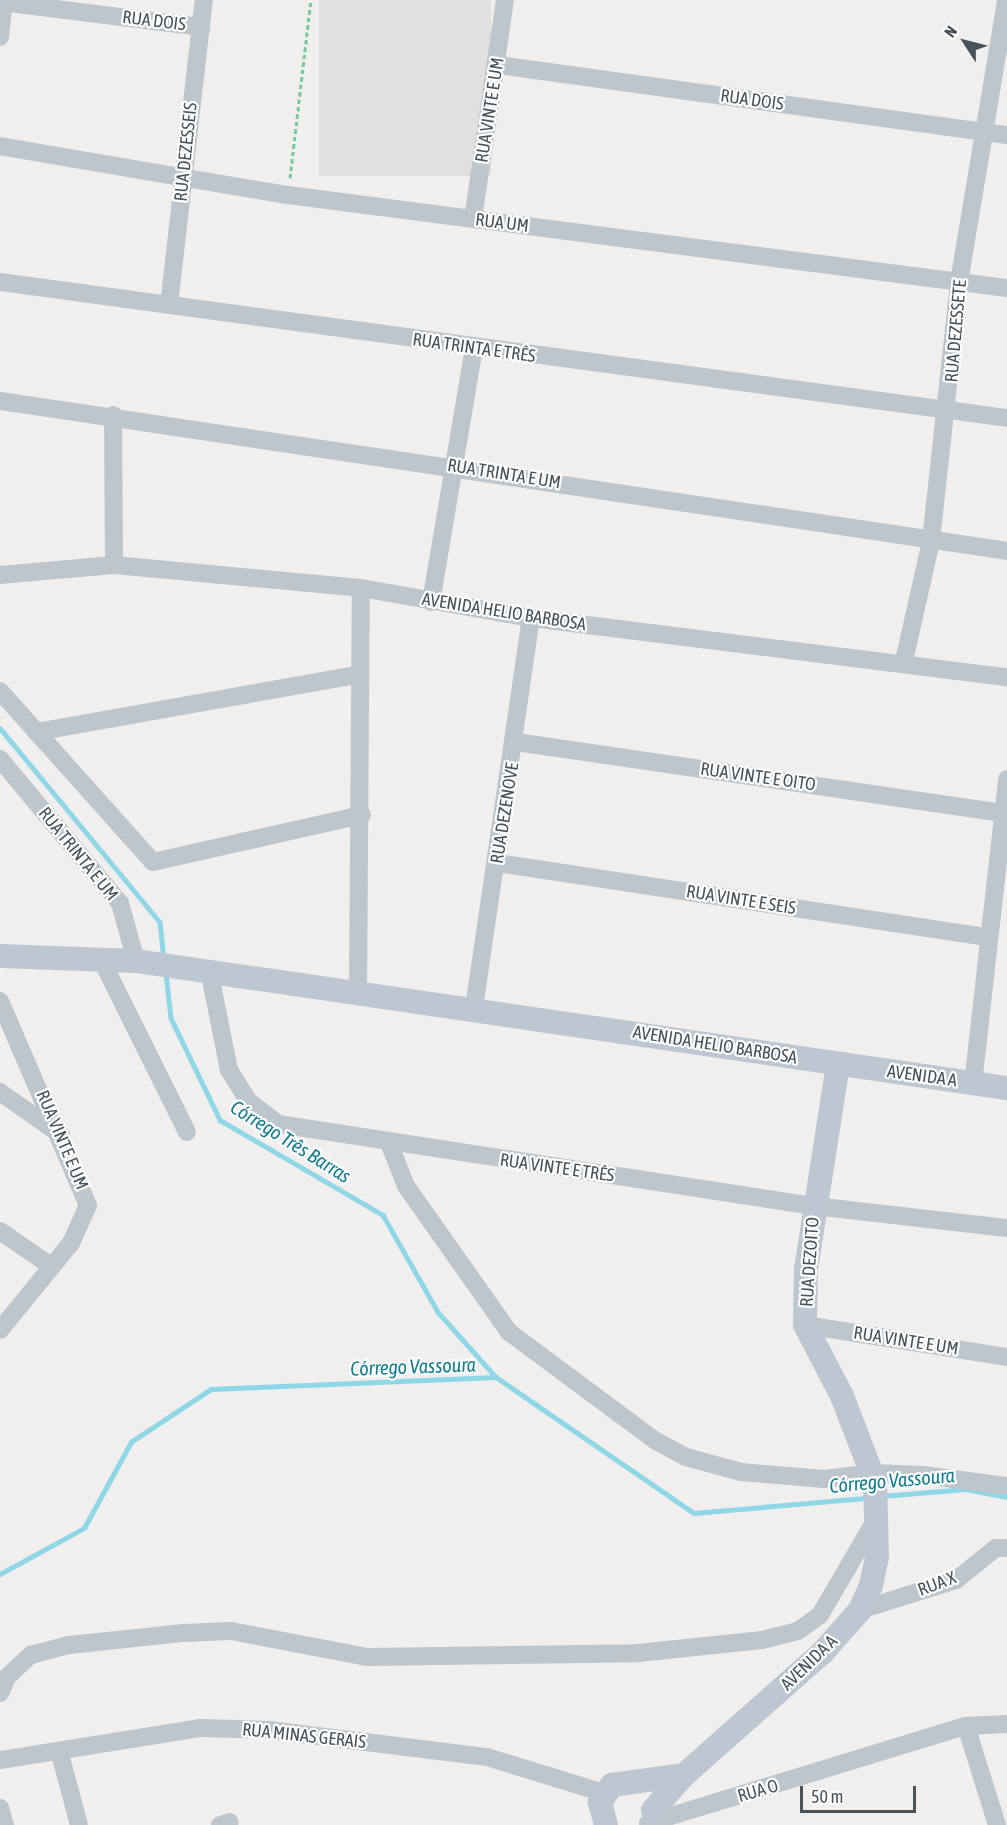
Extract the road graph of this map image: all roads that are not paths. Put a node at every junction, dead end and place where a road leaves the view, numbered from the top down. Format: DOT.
graph roads {
  1 [pos="204,0"];
  2 [pos="505,0"];
  3 [pos="1006,0"];
  4 [pos="3,1"];
  5 [pos="201,27"];
  6 [pos="0,37"];
  7 [pos="498,65"];
  8 [pos="986,132"];
  9 [pos="1007,135"];
  10 [pos="0,146"];
  11 [pos="183,180"];
  12 [pos="473,219"];
  13 [pos="0,282"];
  14 [pos="959,282"];
  15 [pos="1007,288"];
  16 [pos="169,305"];
  17 [pos="474,348"];
  18 [pos="0,401"];
  19 [pos="949,410"];
  20 [pos="113,416"];
  21 [pos="1007,418"];
  22 [pos="453,466"];
  23 [pos="931,541"];
  24 [pos="1007,551"];
  25 [pos="114,565"];
  26 [pos="0,575"];
  27 [pos="361,588"];
  28 [pos="431,602"];
  29 [pos="531,618"];
  30 [pos="904,662"];
  31 [pos="357,675"];
  32 [pos="1007,677"];
  33 [pos="0,691"];
  34 [pos="36,732"];
  35 [pos="516,742"];
  36 [pos="0,759"];
  37 [pos="1007,779"];
  38 [pos="1001,813"];
  39 [pos="362,815"];
  40 [pos="497,863"];
  41 [pos="986,937"];
  42 [pos="0,956"];
  43 [pos="101,959"];
  44 [pos="146,963"];
  45 [pos="205,975"];
  46 [pos="358,992"];
  47 [pos="0,1001"];
  48 [pos="474,1008"];
  49 [pos="838,1065"];
  50 [pos="973,1083"];
  51 [pos="1007,1088"];
  52 [pos="0,1092"];
  53 [pos="187,1132"];
  54 [pos="63,1136"];
  55 [pos="388,1143"];
  56 [pos="814,1206"];
  57 [pos="1007,1228"];
  58 [pos="0,1231"];
  59 [pos="51,1266"];
  60 [pos="805,1325"];
  61 [pos="0,1330"];
  62 [pos="1007,1356"];
  63 [pos="873,1478"];
  64 [pos="1007,1486"];
  65 [pos="876,1520"];
  66 [pos="1007,1548"];
  67 [pos="860,1610"];
  68 [pos="0,1693"];
  69 [pos="1007,1724"];
  70 [pos="966,1726"];
  71 [pos="60,1754"];
  72 [pos="0,1760"];
  73 [pos="684,1775"];
  74 [pos="643,1785"];
  75 [pos="604,1793"];
  76 [pos="0,1808"];
  77 [pos="649,1819"];
  78 [pos="5,1825"];
  79 [pos="79,1825"];
  80 [pos="606,1825"];
  81 [pos="997,1825"];
  1 -- 5 [label="street, RUA DEZESSEIS"];
  2 -- 7 [label="street, RUA VINTE E UM"];
  3 -- 8 [label="street, RUA DEZESSETE"];
  4 -- 5 [label="street, RUA DOIS"];
  4 -- 6 [label="street"];
  5 -- 11 [label="street, RUA DEZESSEIS"];
  7 -- 8 [label="street, RUA DOIS"];
  7 -- 12 [label="street, RUA VINTE E UM"];
  8 -- 9 [label="street, RUA DOIS"];
  8 -- 14 [label="street, RUA DEZESSETE"];
  10 -- 11 [label="street, RUA UM"];
  11 -- 12 [label="street, RUA UM"];
  11 -- 16 [label="street, RUA DEZESSEIS"];
  12 -- 14 [label="street, RUA UM"];
  13 -- 16 [label="street, RUA TRINTA E TRÊS"];
  14 -- 15 [label="street, RUA UM"];
  14 -- 19 [label="street, RUA DEZESSETE"];
  16 -- 17 [label="street, RUA TRINTA E TRÊS"];
  17 -- 19 [label="street, RUA TRINTA E TRÊS"];
  17 -- 22 [label="street"];
  18 -- 20 [label="street, RUA TRINTA E UM"];
  19 -- 21 [label="street, RUA TRINTA E TRÊS"];
  19 -- 23 [label="street, RUA DEZESSETE"];
  20 -- 22 [label="street, RUA TRINTA E UM"];
  20 -- 25 [label="street"];
  22 -- 23 [label="street, RUA TRINTA E UM"];
  22 -- 28 [label="street"];
  23 -- 24 [label="street, RUA TRINTA E UM"];
  23 -- 30 [label="street, RUA DEZESSETE"];
  25 -- 26 [label="street, AVENIDA HELIO BARBOSA"];
  25 -- 27 [label="street, AVENIDA HELIO BARBOSA"];
  27 -- 28 [label="street, AVENIDA HELIO BARBOSA"];
  27 -- 31 [label="street"];
  28 -- 29 [label="street, AVENIDA HELIO BARBOSA"];
  29 -- 30 [label="street, AVENIDA HELIO BARBOSA"];
  29 -- 35 [label="street, RUA DEZENOVE"];
  30 -- 32 [label="street, AVENIDA HELIO BARBOSA"];
  31 -- 34 [label="street"];
  31 -- 39 [label="street"];
  33 -- 34 [label="street"];
  34 -- 39 [label="street"];
  35 -- 38 [label="street, RUA VINTE E OITO"];
  35 -- 40 [label="street, RUA DEZENOVE"];
  36 -- 44 [label="street, RUA TRINTA E UM"];
  37 -- 38 [label="street"];
  38 -- 41 [label="street"];
  39 -- 46 [label="street"];
  40 -- 41 [label="street, RUA VINTE E SEIS"];
  40 -- 48 [label="street, RUA DEZENOVE"];
  41 -- 50 [label="street"];
  42 -- 43 [label="main road, AVENIDA HELIO BARBOSA"];
  43 -- 44 [label="main road, AVENIDA HELIO BARBOSA"];
  43 -- 53 [label="street"];
  44 -- 45 [label="main road, AVENIDA HELIO BARBOSA"];
  45 -- 46 [label="main road, AVENIDA HELIO BARBOSA"];
  45 -- 55 [label="street, RUA VINTE E TRÊS"];
  46 -- 48 [label="main road, AVENIDA HELIO BARBOSA"];
  47 -- 54 [label="street, RUA VINTE E UM"];
  48 -- 49 [label="main road, AVENIDA HELIO BARBOSA"];
  49 -- 50 [label="main road, AVENIDA A"];
  49 -- 56 [label="main road, RUA DEZOITO"];
  50 -- 51 [label="main road, AVENIDA A"];
  52 -- 54 [label="street"];
  54 -- 59 [label="street, RUA VINTE E UM"];
  55 -- 56 [label="street, RUA VINTE E TRÊS"];
  55 -- 63 [label="street"];
  56 -- 57 [label="street, RUA VINTE E TRÊS"];
  56 -- 60 [label="main road, RUA DEZOITO"];
  58 -- 59 [label="street"];
  59 -- 61 [label="street, RUA VINTE E UM"];
  60 -- 62 [label="street, RUA VINTE E UM"];
  60 -- 63 [label="main road, RUA DEZOITO"];
  63 -- 64 [label="street"];
  63 -- 65 [label="main road, RUA DEZOITO"];
  65 -- 67 [label="main road, AVENIDA A"];
  65 -- 68 [label="street"];
  66 -- 67 [label="street, RUA X"];
  67 -- 73 [label="main road, AVENIDA A"];
  69 -- 70 [label="street, RUA O"];
  70 -- 77 [label="street, RUA O"];
  70 -- 81 [label="street"];
  71 -- 72 [label="street, RUA MINAS GERAIS"];
  71 -- 75 [label="street, RUA MINAS GERAIS"];
  71 -- 79 [label="street"];
  73 -- 74 [label="main road, AVENIDA A"];
  73 -- 77 [label="main road, AVENIDA A"];
  74 -- 75 [label="main road, AVENIDA A"];
  74 -- 77 [label="main road"];
  75 -- 80 [label="main road"];
  76 -- 78 [label="street"];
}
